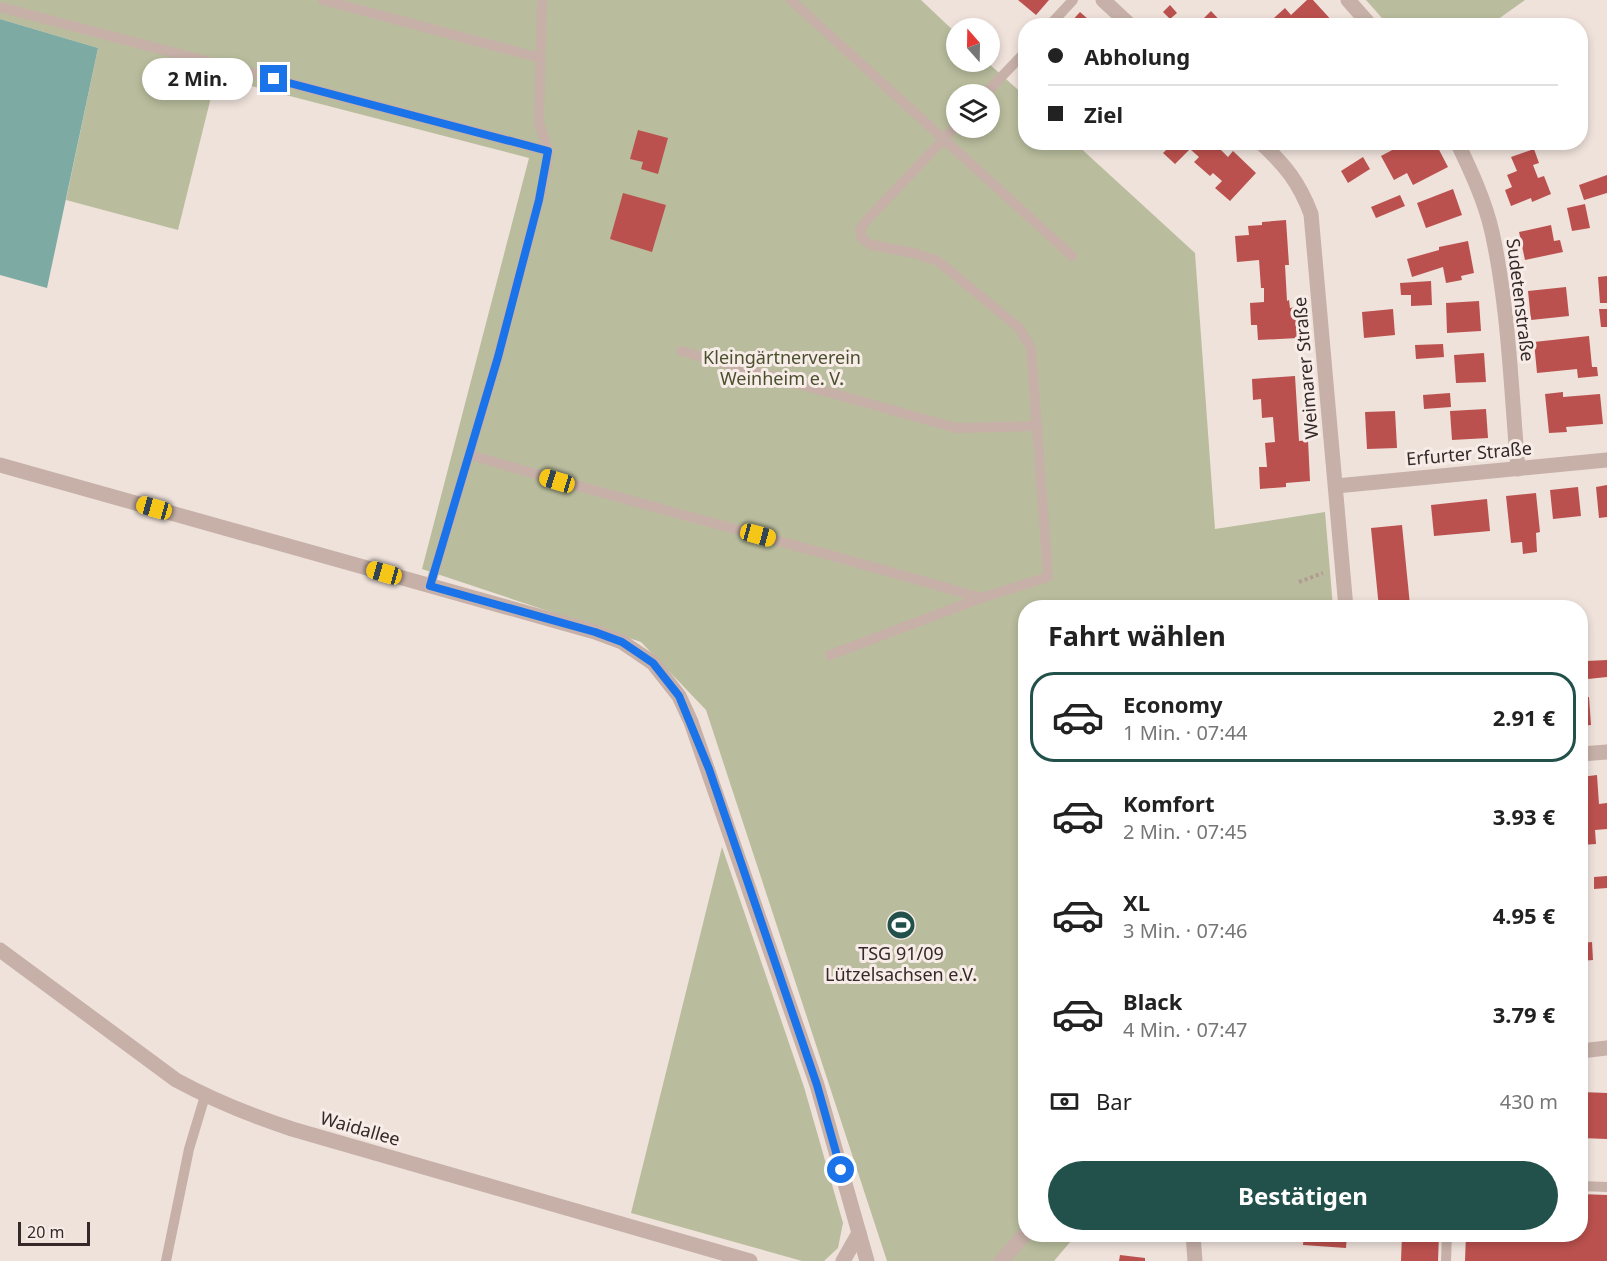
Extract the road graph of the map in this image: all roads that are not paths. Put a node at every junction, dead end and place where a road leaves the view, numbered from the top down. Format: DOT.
graph roads {
  1 [pos="323,0"];
  2 [pos="542,0"];
  3 [pos="791,0"];
  4 [pos="1073,0"];
  5 [pos="1103,0"];
  6 [pos="1348,0"];
  7 [pos="0,7"];
  8 [pos="1056,18"];
  9 [pos="1122,18"];
  10 [pos="1364,18"];
  11 [pos="540,58"];
  12 [pos="1018,59"];
  13 [pos="995,84"];
  14 [pos="946,137"];
  15 [pos="943,140"];
  16 [pos="1268,150"];
  17 [pos="1461,150"];
  18 [pos="548,151"];
  19 [pos="1072,256"];
  20 [pos="681,351"];
  21 [pos="1038,426"];
  22 [pos="470,455"];
  23 [pos="1607,460"];
  24 [pos="0,465"];
  25 [pos="1518,469"];
  26 [pos="1336,486"];
  27 [pos="430,586"];
  28 [pos="981,597"];
  29 [pos="1345,600"];
  30 [pos="830,655"];
  31 [pos="1607,752"];
  32 [pos="1588,753"];
  33 [pos="0,950"];
  34 [pos="1607,1048"];
  35 [pos="1588,1050"];
  36 [pos="205,1096"];
  37 [pos="1588,1186"];
  38 [pos="1607,1187"];
  39 [pos="859,1233"];
  40 [pos="1018,1242"];
  41 [pos="1194,1242"];
  42 [pos="1447,1242"];
  43 [pos="166,1261"];
  44 [pos="750,1261"];
  45 [pos="843,1261"];
  46 [pos="867,1261"];
  47 [pos="1001,1261"];
  48 [pos="1195,1261"];
  49 [pos="1446,1261"];
  1 -- 11 [label="lane"];
  2 -- 11 [label="lane"];
  3 -- 15 [label="lane"];
  4 -- 8 [label="lane"];
  5 -- 9 [label="street"];
  6 -- 10 [label="street"];
  7 -- 18 [label="lane"];
  11 -- 18 [label="lane"];
  12 -- 13 [label="lane"];
  14 -- 15 [label="lane"];
  15 -- 19 [label="lane"];
  15 -- 21 [label="lane"];
  16 -- 26 [label="street, Weimarer Straße"];
  17 -- 25 [label="street, Sudetenstraße"];
  18 -- 22 [label="lane"];
  20 -- 21 [label="lane"];
  21 -- 28 [label="lane"];
  22 -- 27 [label="lane"];
  22 -- 28 [label="lane"];
  23 -- 25 [label="street, Erfurter Straße"];
  24 -- 27 [label="street"];
  25 -- 26 [label="street, Erfurter Straße"];
  26 -- 29 [label="street, Weimarer Straße"];
  27 -- 39 [label="street"];
  28 -- 30 [label="lane"];
  31 -- 32 [label="street"];
  33 -- 36 [label="street, Waidallee"];
  34 -- 35 [label="street"];
  36 -- 43 [label="lane"];
  36 -- 44 [label="street, Waidallee"];
  37 -- 38 [label="lane"];
  39 -- 45 [label="street"];
  39 -- 46 [label="street"];
  40 -- 47 [label="street"];
  41 -- 48 [label="street"];
  42 -- 49 [label="lane"];
}
